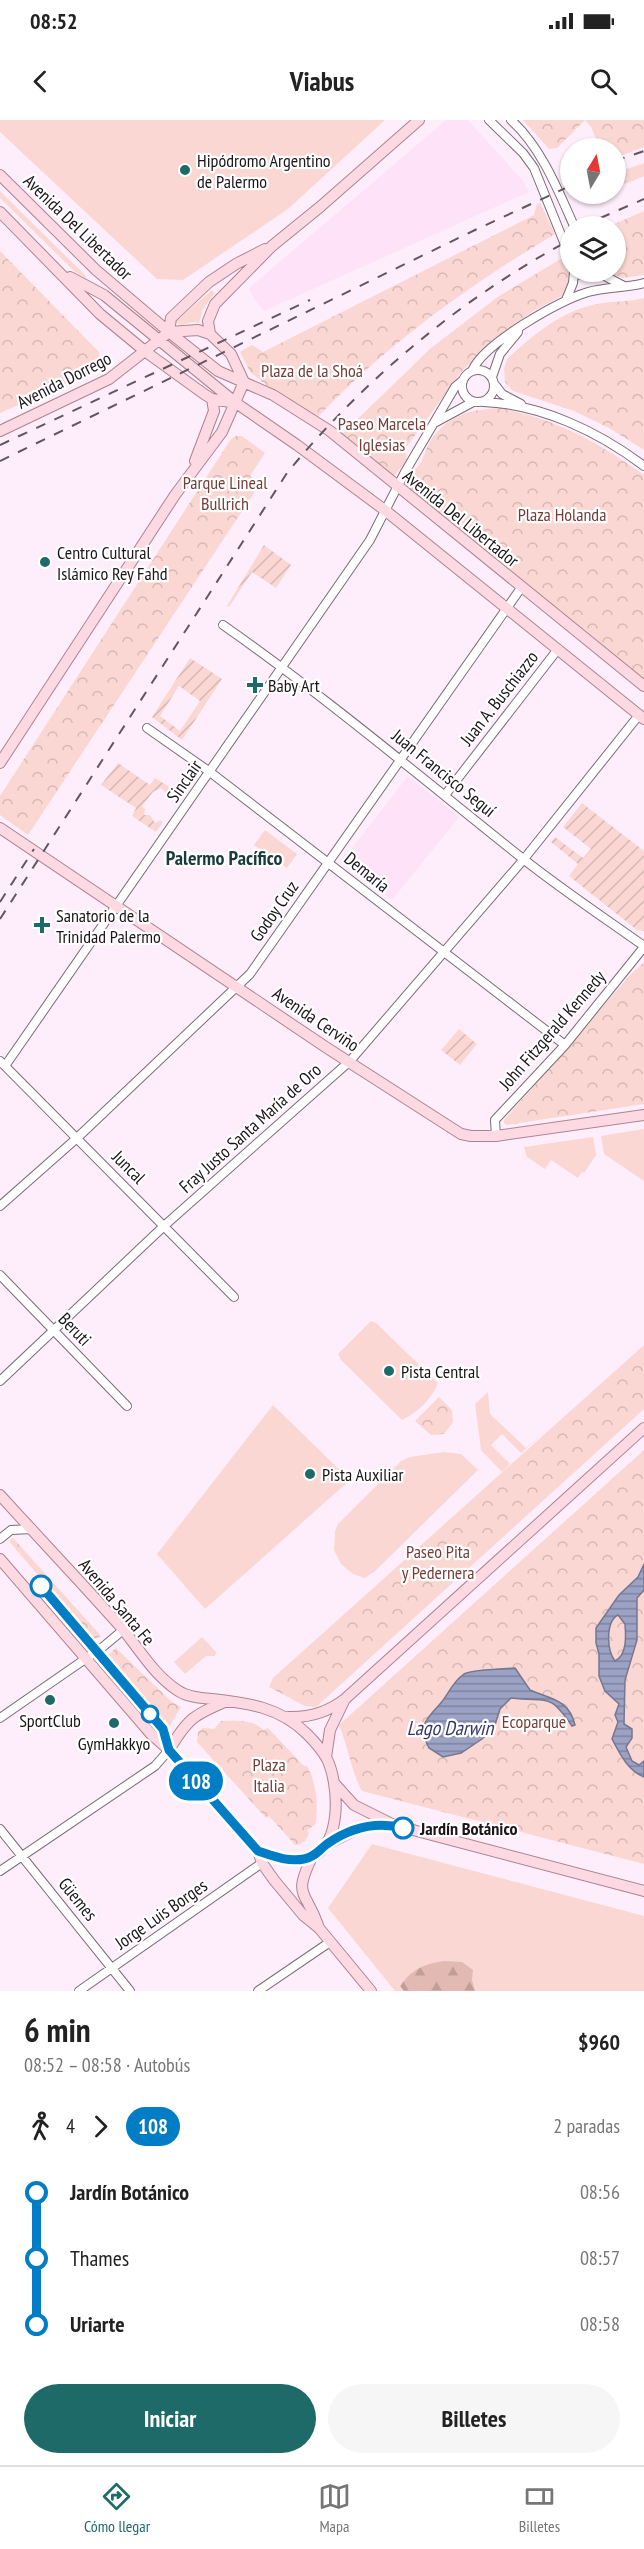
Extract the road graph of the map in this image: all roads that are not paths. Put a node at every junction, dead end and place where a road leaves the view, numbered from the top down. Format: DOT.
graph roads {
  1 [pos="419,120"];
  2 [pos="489,120"];
  3 [pos="511,120"];
  4 [pos="0,175"];
  5 [pos="0,212"];
  6 [pos="569,216"];
  7 [pos="560,221"];
  8 [pos="556,223"];
  9 [pos="560,233"];
  10 [pos="272,246"];
  11 [pos="62,273"];
  12 [pos="571,282"];
  13 [pos="615,282"];
  14 [pos="644,283"];
  15 [pos="624,287"];
  16 [pos="566,300"];
  17 [pos="521,328"];
  18 [pos="169,332"];
  19 [pos="210,334"];
  20 [pos="159,340"];
  21 [pos="146,352"];
  22 [pos="473,369"];
  23 [pos="218,371"];
  24 [pos="492,377"];
  25 [pos="462,381"];
  26 [pos="244,382"];
  27 [pos="496,386"];
  28 [pos="213,399"];
  29 [pos="473,402"];
  30 [pos="483,402"];
  31 [pos="236,403"];
  32 [pos="535,411"];
  33 [pos="433,424"];
  34 [pos="0,431"];
  35 [pos="644,466"];
  36 [pos="190,473"];
  37 [pos="397,487"];
  38 [pos="386,512"];
  39 [pos="521,588"];
  40 [pos="507,608"];
  41 [pos="223,625"];
  42 [pos="558,649"];
  43 [pos="283,668"];
  44 [pos="644,686"];
  45 [pos="641,717"];
  46 [pos="147,728"];
  47 [pos="400,759"];
  48 [pos="0,763"];
  49 [pos="210,772"];
  50 [pos="445,795"];
  51 [pos="0,828"];
  52 [pos="524,859"];
  53 [pos="328,862"];
  54 [pos="117,905"];
  55 [pos="644,947"];
  56 [pos="445,953"];
  57 [pos="238,986"];
  58 [pos="565,1045"];
  59 [pos="350,1061"];
  60 [pos="3,1063"];
  61 [pos="644,1115"];
  62 [pos="496,1136"];
  63 [pos="77,1138"];
  64 [pos="0,1206"];
  65 [pos="164,1226"];
  66 [pos="0,1275"];
  67 [pos="234,1298"];
  68 [pos="54,1331"];
  69 [pos="0,1381"];
  70 [pos="127,1406"];
  71 [pos="644,1428"];
  72 [pos="0,1495"];
  73 [pos="32,1529"];
  74 [pos="0,1539"];
  75 [pos="0,1559"];
  76 [pos="123,1630"];
  77 [pos="86,1659"];
  78 [pos="345,1699"];
  79 [pos="227,1700"];
  80 [pos="288,1717"];
  81 [pos="0,1718"];
  82 [pos="169,1750"];
  83 [pos="326,1757"];
  84 [pos="335,1784"];
  85 [pos="394,1825"];
  86 [pos="0,1829"];
  87 [pos="326,1845"];
  88 [pos="258,1851"];
  89 [pos="22,1856"];
  90 [pos="312,1857"];
  91 [pos="262,1863"];
  92 [pos="0,1871"];
  93 [pos="644,1891"];
  94 [pos="319,1928"];
  95 [pos="330,1942"];
  96 [pos="112,1968"];
  97 [pos="79,1991"];
  98 [pos="130,1991"];
  99 [pos="258,1991"];
  100 [pos="371,1991"];
  1 -- 10 [label="main road, Avenida Dorrego"];
  2 -- 8 [label="street"];
  3 -- 6 [label="street"];
  4 -- 18 [label="main road, Avenida Del Libertador"];
  5 -- 11 [label="main road, Avenida Del Libertador"];
  7 -- 8 [label="street"];
  8 -- 9 [label="street"];
  10 -- 18 [label="main road, Avenida Dorrego"];
  10 -- 19 [label="main road, Avenida Dorrego"];
  11 -- 20 [label="main road"];
  11 -- 21 [label="main road, Avenida Del Libertador"];
  12 -- 16 [label="street"];
  13 -- 15 [label="street"];
  14 -- 15 [label="street"];
  15 -- 16 [label="street"];
  16 -- 17 [label="street"];
  17 -- 22 [label="street"];
  17 -- 24 [label="street"];
  18 -- 19 [label="main road"];
  18 -- 20 [label="main road, Avenida Dorrego"];
  18 -- 23 [label="main road, Avenida Del Libertador"];
  19 -- 26 [label="main road"];
  20 -- 21 [label="main road, Avenida Dorrego"];
  20 -- 31 [label="main road"];
  21 -- 28 [label="main road, Avenida Del Libertador"];
  21 -- 34 [label="main road, Avenida Dorrego"];
  22 -- 24 [label="street"];
  22 -- 25 [label="street"];
  23 -- 26 [label="main road, Avenida Del Libertador"];
  23 -- 31 [label="main road, Avenida Del Libertador"];
  24 -- 27 [label="street"];
  25 -- 29 [label="street"];
  25 -- 33 [label="street, Sinclair"];
  26 -- 31 [label="main road"];
  26 -- 37 [label="main road, Avenida Del Libertador"];
  27 -- 30 [label="street"];
  27 -- 32 [label="street"];
  28 -- 31 [label="main road, Avenida Del Libertador"];
  28 -- 36 [label="main road"];
  29 -- 30 [label="street"];
  29 -- 33 [label="street"];
  30 -- 32 [label="street"];
  31 -- 36 [label="main road"];
  31 -- 38 [label="main road, Avenida Del Libertador"];
  32 -- 35 [label="street"];
  33 -- 37 [label="street, Sinclair"];
  36 -- 48 [label="main road"];
  37 -- 38 [label="street, Sinclair"];
  37 -- 39 [label="main road, Avenida Del Libertador"];
  38 -- 40 [label="main road, Avenida Del Libertador"];
  38 -- 43 [label="street, Sinclair"];
  39 -- 40 [label="street, Godoy Cruz"];
  39 -- 44 [label="main road, Avenida Del Libertador"];
  40 -- 42 [label="main road, Avenida Del Libertador"];
  40 -- 47 [label="street, Godoy Cruz"];
  41 -- 43 [label="street, Juan Francisco Seguí"];
  42 -- 45 [label="main road, Avenida Del Libertador"];
  42 -- 50 [label="street, Juan A. Buschiazzo"];
  43 -- 47 [label="street, Juan Francisco Seguí"];
  43 -- 49 [label="street, Sinclair"];
  45 -- 52 [label="street, Fray Justo Santa María de Oro"];
  46 -- 49 [label="street, Demaría"];
  47 -- 50 [label="street, Juan Francisco Seguí"];
  47 -- 53 [label="street, Godoy Cruz"];
  49 -- 53 [label="street, Demaría"];
  49 -- 54 [label="street, Sinclair"];
  50 -- 52 [label="street, Juan Francisco Seguí"];
  51 -- 54 [label="main road, Avenida Cerviño"];
  52 -- 55 [label="street, Juan Francisco Seguí"];
  52 -- 56 [label="street, Fray Justo Santa María de Oro"];
  53 -- 56 [label="street, Demaría"];
  53 -- 57 [label="street, Godoy Cruz"];
  54 -- 57 [label="main road, Avenida Cerviño"];
  54 -- 60 [label="street, Sinclair"];
  55 -- 58 [label="street, John Fitzgerald Kennedy"];
  56 -- 58 [label="street, Demaría"];
  56 -- 59 [label="street, Fray Justo Santa María de Oro"];
  57 -- 59 [label="main road, Avenida Cerviño"];
  57 -- 63 [label="street, Godoy Cruz"];
  58 -- 62 [label="street, John Fitzgerald Kennedy"];
  59 -- 62 [label="main road, Avenida Cerviño"];
  59 -- 65 [label="street, Fray Justo Santa María de Oro"];
  60 -- 63 [label="street, Juncal"];
  61 -- 62 [label="main road, Avenida Cerviño"];
  63 -- 64 [label="street, Godoy Cruz"];
  63 -- 65 [label="street, Juncal"];
  65 -- 67 [label="street, Juncal"];
  65 -- 68 [label="street, Fray Justo Santa María de Oro"];
  66 -- 68 [label="street, Beruti"];
  68 -- 69 [label="street, Fray Justo Santa María de Oro"];
  68 -- 70 [label="street, Beruti"];
  71 -- 78 [label="main road"];
  72 -- 73 [label="main road, Avenida Santa Fe"];
  73 -- 74 [label="street"];
  73 -- 76 [label="main road, Avenida Santa Fe"];
  75 -- 77 [label="main road"];
  76 -- 77 [label="street"];
  76 -- 79 [label="main road, Avenida Santa Fe"];
  77 -- 81 [label="street"];
  77 -- 82 [label="main road"];
  78 -- 80 [label="main road"];
  78 -- 83 [label="main road"];
  79 -- 80 [label="main road"];
  79 -- 82 [label="main road"];
  80 -- 83 [label="main road"];
  82 -- 88 [label="main road"];
  82 -- 89 [label="street"];
  83 -- 84 [label="main road"];
  84 -- 85 [label="main road"];
  84 -- 87 [label="main road"];
  85 -- 87 [label="main road"];
  85 -- 93 [label="main road"];
  86 -- 89 [label="street, Güemes"];
  87 -- 90 [label="main road"];
  88 -- 90 [label="main road"];
  88 -- 91 [label="main road"];
  89 -- 92 [label="street"];
  89 -- 96 [label="street, Güemes"];
  90 -- 94 [label="main road"];
  91 -- 94 [label="main road"];
  91 -- 96 [label="street, Jorge Luis Borges"];
  94 -- 95 [label="main road"];
  95 -- 99 [label="street"];
  95 -- 100 [label="main road"];
  96 -- 97 [label="street, Jorge Luis Borges"];
  96 -- 98 [label="street, Güemes"];
}
